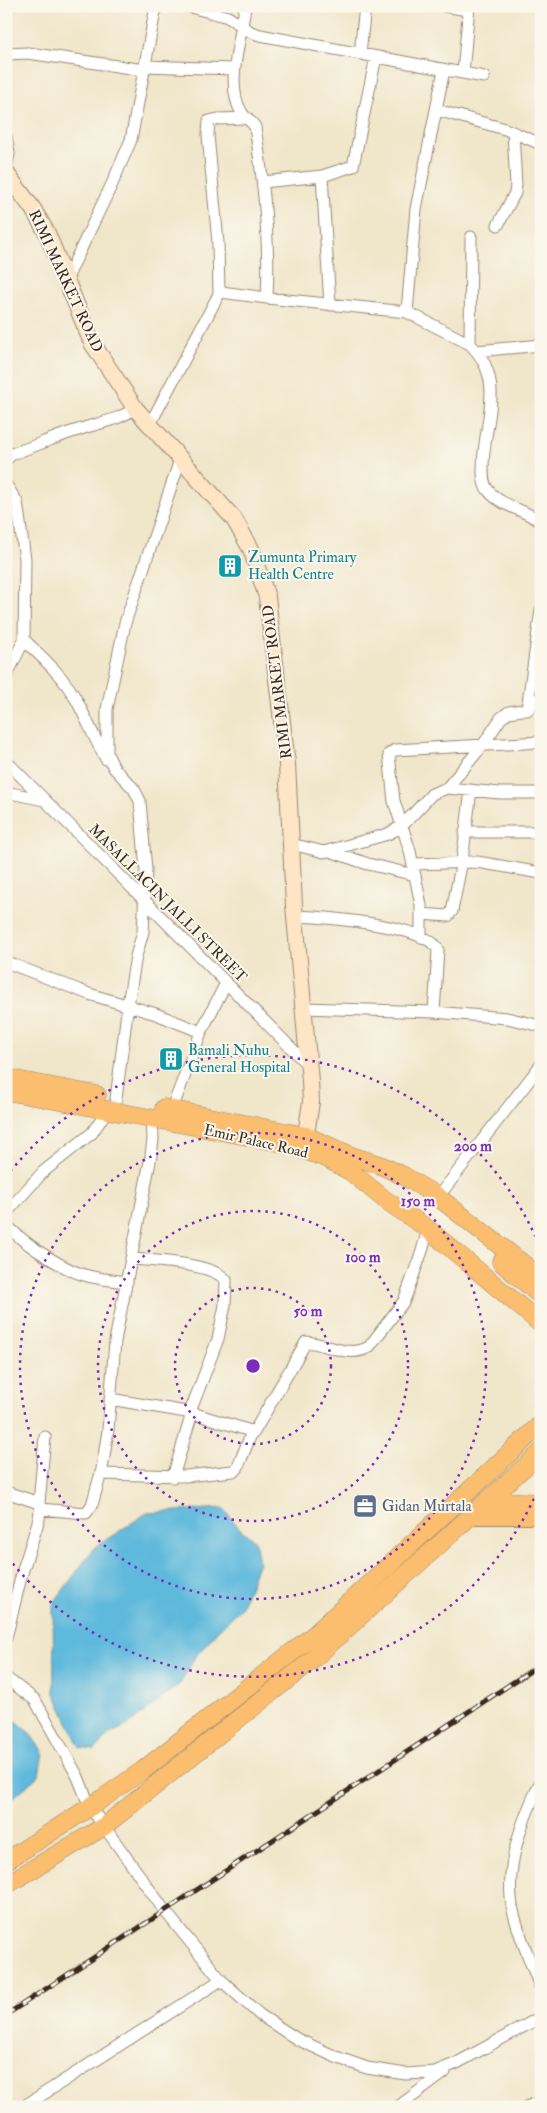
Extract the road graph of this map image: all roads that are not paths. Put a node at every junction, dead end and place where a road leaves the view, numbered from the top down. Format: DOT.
graph roads {
  1 [pos="156,6"];
  2 [pos="188,6"];
  3 [pos="245,6"];
  4 [pos="365,6"];
  5 [pos="444,6"];
  6 [pos="469,8"];
  7 [pos="243,27"];
  8 [pos="6,54"];
  9 [pos="360,54"];
  10 [pos="376,57"];
  11 [pos="145,68"];
  12 [pos="234,69"];
  13 [pos="444,70"];
  14 [pos="463,73"];
  15 [pos="484,77"];
  16 [pos="437,110"];
  17 [pos="247,118"];
  18 [pos="513,132"];
  19 [pos="6,136"];
  20 [pos="541,144"];
  21 [pos="6,167"];
  22 [pos="6,172"];
  23 [pos="322,176"];
  24 [pos="264,182"];
  25 [pos="498,225"];
  26 [pos="471,237"];
  27 [pos="66,280"];
  28 [pos="219,294"];
  29 [pos="268,298"];
  30 [pos="330,305"];
  31 [pos="407,312"];
  32 [pos="541,345"];
  33 [pos="473,347"];
  34 [pos="135,408"];
  35 [pos="149,426"];
  36 [pos="6,460"];
  37 [pos="180,460"];
  38 [pos="6,485"];
  39 [pos="541,522"];
  40 [pos="541,610"];
  41 [pos="24,640"];
  42 [pos="6,677"];
  43 [pos="541,699"];
  44 [pos="526,710"];
  45 [pos="541,742"];
  46 [pos="483,745"];
  47 [pos="6,761"];
  48 [pos="114,768"];
  49 [pos="447,788"];
  50 [pos="471,790"];
  51 [pos="6,792"];
  52 [pos="541,793"];
  53 [pos="45,800"];
  54 [pos="402,826"];
  55 [pos="465,832"];
  56 [pos="541,832"];
  57 [pos="291,844"];
  58 [pos="330,851"];
  59 [pos="462,861"];
  60 [pos="414,870"];
  61 [pos="541,874"];
  62 [pos="146,900"];
  63 [pos="421,914"];
  64 [pos="295,916"];
  65 [pos="421,937"];
  66 [pos="6,962"];
  67 [pos="226,983"];
  68 [pos="128,1004"];
  69 [pos="303,1008"];
  70 [pos="434,1012"];
  71 [pos="541,1026"];
  72 [pos="201,1032"];
  73 [pos="541,1065"];
  74 [pos="309,1066"];
  75 [pos="6,1078"];
  76 [pos="6,1091"];
  77 [pos="112,1104"];
  78 [pos="172,1109"];
  79 [pos="152,1118"];
  80 [pos="305,1143"];
  81 [pos="351,1164"];
  82 [pos="438,1197"];
  83 [pos="6,1213"];
  84 [pos="6,1224"];
  85 [pos="428,1228"];
  86 [pos="133,1259"];
  87 [pos="127,1282"];
  88 [pos="534,1289"];
  89 [pos="541,1310"];
  90 [pos="541,1324"];
  91 [pos="110,1399"];
  92 [pos="191,1412"];
  93 [pos="541,1424"];
  94 [pos="252,1432"];
  95 [pos="45,1437"];
  96 [pos="541,1452"];
  97 [pos="101,1474"];
  98 [pos="173,1477"];
  99 [pos="6,1492"];
  100 [pos="491,1500"];
  101 [pos="541,1503"];
  102 [pos="39,1506"];
  103 [pos="475,1514"];
  104 [pos="541,1514"];
  105 [pos="6,1638"];
  106 [pos="6,1678"];
  107 [pos="541,1781"];
  108 [pos="90,1807"];
  109 [pos="103,1827"];
  110 [pos="6,1861"];
  111 [pos="6,1885"];
  112 [pos="221,1980"];
  113 [pos="541,1989"];
  114 [pos="541,2017"];
  115 [pos="457,2063"];
  116 [pos="541,2101"];
  117 [pos="23,2107"];
  118 [pos="398,2107"];
  119 [pos="527,2107"];
  1 -- 11 [label="street"];
  2 -- 7 [label="street"];
  3 -- 7 [label="street"];
  4 -- 9 [label="street"];
  5 -- 6 [label="street"];
  6 -- 14 [label="street"];
  7 -- 9 [label="street"];
  7 -- 12 [label="street"];
  8 -- 11 [label="street"];
  9 -- 10 [label="street"];
  10 -- 13 [label="street"];
  10 -- 23 [label="street"];
  11 -- 12 [label="street"];
  11 -- 27 [label="street"];
  12 -- 17 [label="street"];
  13 -- 14 [label="street"];
  13 -- 16 [label="street"];
  14 -- 15 [label="street"];
  16 -- 18 [label="street"];
  16 -- 31 [label="street"];
  17 -- 24 [label="street"];
  17 -- 28 [label="street"];
  18 -- 20 [label="street"];
  18 -- 25 [label="street"];
  19 -- 21 [label="street"];
  22 -- 27 [label="street, RIMI MARKET ROAD"];
  23 -- 24 [label="street"];
  23 -- 30 [label="street"];
  24 -- 29 [label="street"];
  26 -- 33 [label="street"];
  27 -- 34 [label="street, RIMI MARKET ROAD"];
  28 -- 29 [label="street"];
  28 -- 35 [label="street"];
  29 -- 30 [label="street"];
  30 -- 31 [label="street"];
  31 -- 33 [label="street"];
  32 -- 33 [label="street"];
  33 -- 39 [label="street"];
  34 -- 35 [label="street, RIMI MARKET ROAD"];
  34 -- 36 [label="street"];
  35 -- 37 [label="street, RIMI MARKET ROAD"];
  37 -- 48 [label="street"];
  37 -- 57 [label="street, RIMI MARKET ROAD"];
  38 -- 41 [label="street"];
  40 -- 44 [label="street"];
  41 -- 42 [label="street"];
  41 -- 48 [label="street"];
  43 -- 44 [label="street"];
  44 -- 46 [label="street"];
  45 -- 46 [label="street"];
  46 -- 49 [label="street"];
  46 -- 54 [label="street"];
  47 -- 53 [label="street, MASALLACIN JALLI STREET"];
  48 -- 62 [label="street"];
  49 -- 50 [label="street"];
  49 -- 54 [label="street"];
  50 -- 52 [label="street"];
  50 -- 55 [label="street"];
  51 -- 53 [label="street"];
  53 -- 62 [label="street, MASALLACIN JALLI STREET"];
  54 -- 58 [label="street"];
  54 -- 60 [label="street"];
  55 -- 56 [label="street"];
  55 -- 59 [label="street"];
  57 -- 58 [label="street"];
  57 -- 64 [label="street, RIMI MARKET ROAD"];
  58 -- 60 [label="street"];
  59 -- 60 [label="street"];
  59 -- 61 [label="street"];
  59 -- 63 [label="street"];
  60 -- 63 [label="street"];
  62 -- 67 [label="street, MASALLACIN JALLI STREET"];
  62 -- 68 [label="street"];
  63 -- 65 [label="street"];
  64 -- 65 [label="street"];
  64 -- 69 [label="street, RIMI MARKET ROAD"];
  65 -- 70 [label="street"];
  66 -- 68 [label="street"];
  67 -- 72 [label="street"];
  67 -- 74 [label="street, MASALLACIN JALLI STREET"];
  68 -- 72 [label="street"];
  68 -- 77 [label="street"];
  69 -- 70 [label="street"];
  69 -- 74 [label="street, RIMI MARKET ROAD"];
  70 -- 71 [label="street"];
  72 -- 78 [label="street"];
  73 -- 82 [label="street"];
  74 -- 80 [label="street, RIMI MARKET ROAD"];
  75 -- 77 [label="main road, Emir Palace Road"];
  76 -- 77 [label="main road, Emir Palace Road"];
  77 -- 78 [label="main road, Emir Palace Road"];
  77 -- 79 [label="main road, Emir Palace Road"];
  77 -- 83 [label="street"];
  78 -- 80 [label="main road, Emir Palace Road"];
  79 -- 80 [label="main road, Emir Palace Road"];
  79 -- 86 [label="street"];
  80 -- 81 [label="main road, Emir Palace Road"];
  81 -- 82 [label="main road, Emir Palace Road"];
  81 -- 85 [label="main road, Emir Palace Road"];
  81 -- 88 [label="main road"];
  82 -- 88 [label="main road, Emir Palace Road"];
  84 -- 87 [label="street"];
  85 -- 90 [label="main road, Emir Palace Road"];
  85 -- 94 [label="street"];
  86 -- 87 [label="street"];
  86 -- 92 [label="street"];
  87 -- 91 [label="street"];
  88 -- 89 [label="main road"];
  91 -- 92 [label="street"];
  91 -- 97 [label="street"];
  92 -- 94 [label="street"];
  92 -- 98 [label="street"];
  93 -- 108 [label="main road"];
  94 -- 98 [label="street"];
  95 -- 102 [label="street"];
  96 -- 100 [label="main road"];
  97 -- 98 [label="street"];
  97 -- 102 [label="street"];
  99 -- 102 [label="street"];
  100 -- 101 [label="main road"];
  100 -- 103 [label="main road"];
  102 -- 105 [label="street"];
  103 -- 104 [label="highway"];
  103 -- 109 [label="main road"];
  106 -- 108 [label="street"];
  107 -- 113 [label="street"];
  108 -- 109 [label="street"];
  108 -- 110 [label="main road"];
  109 -- 111 [label="main road"];
  109 -- 112 [label="street"];
  112 -- 115 [label="street"];
  112 -- 117 [label="street"];
  114 -- 115 [label="street"];
  115 -- 118 [label="street"];
  116 -- 119 [label="street"];
}
